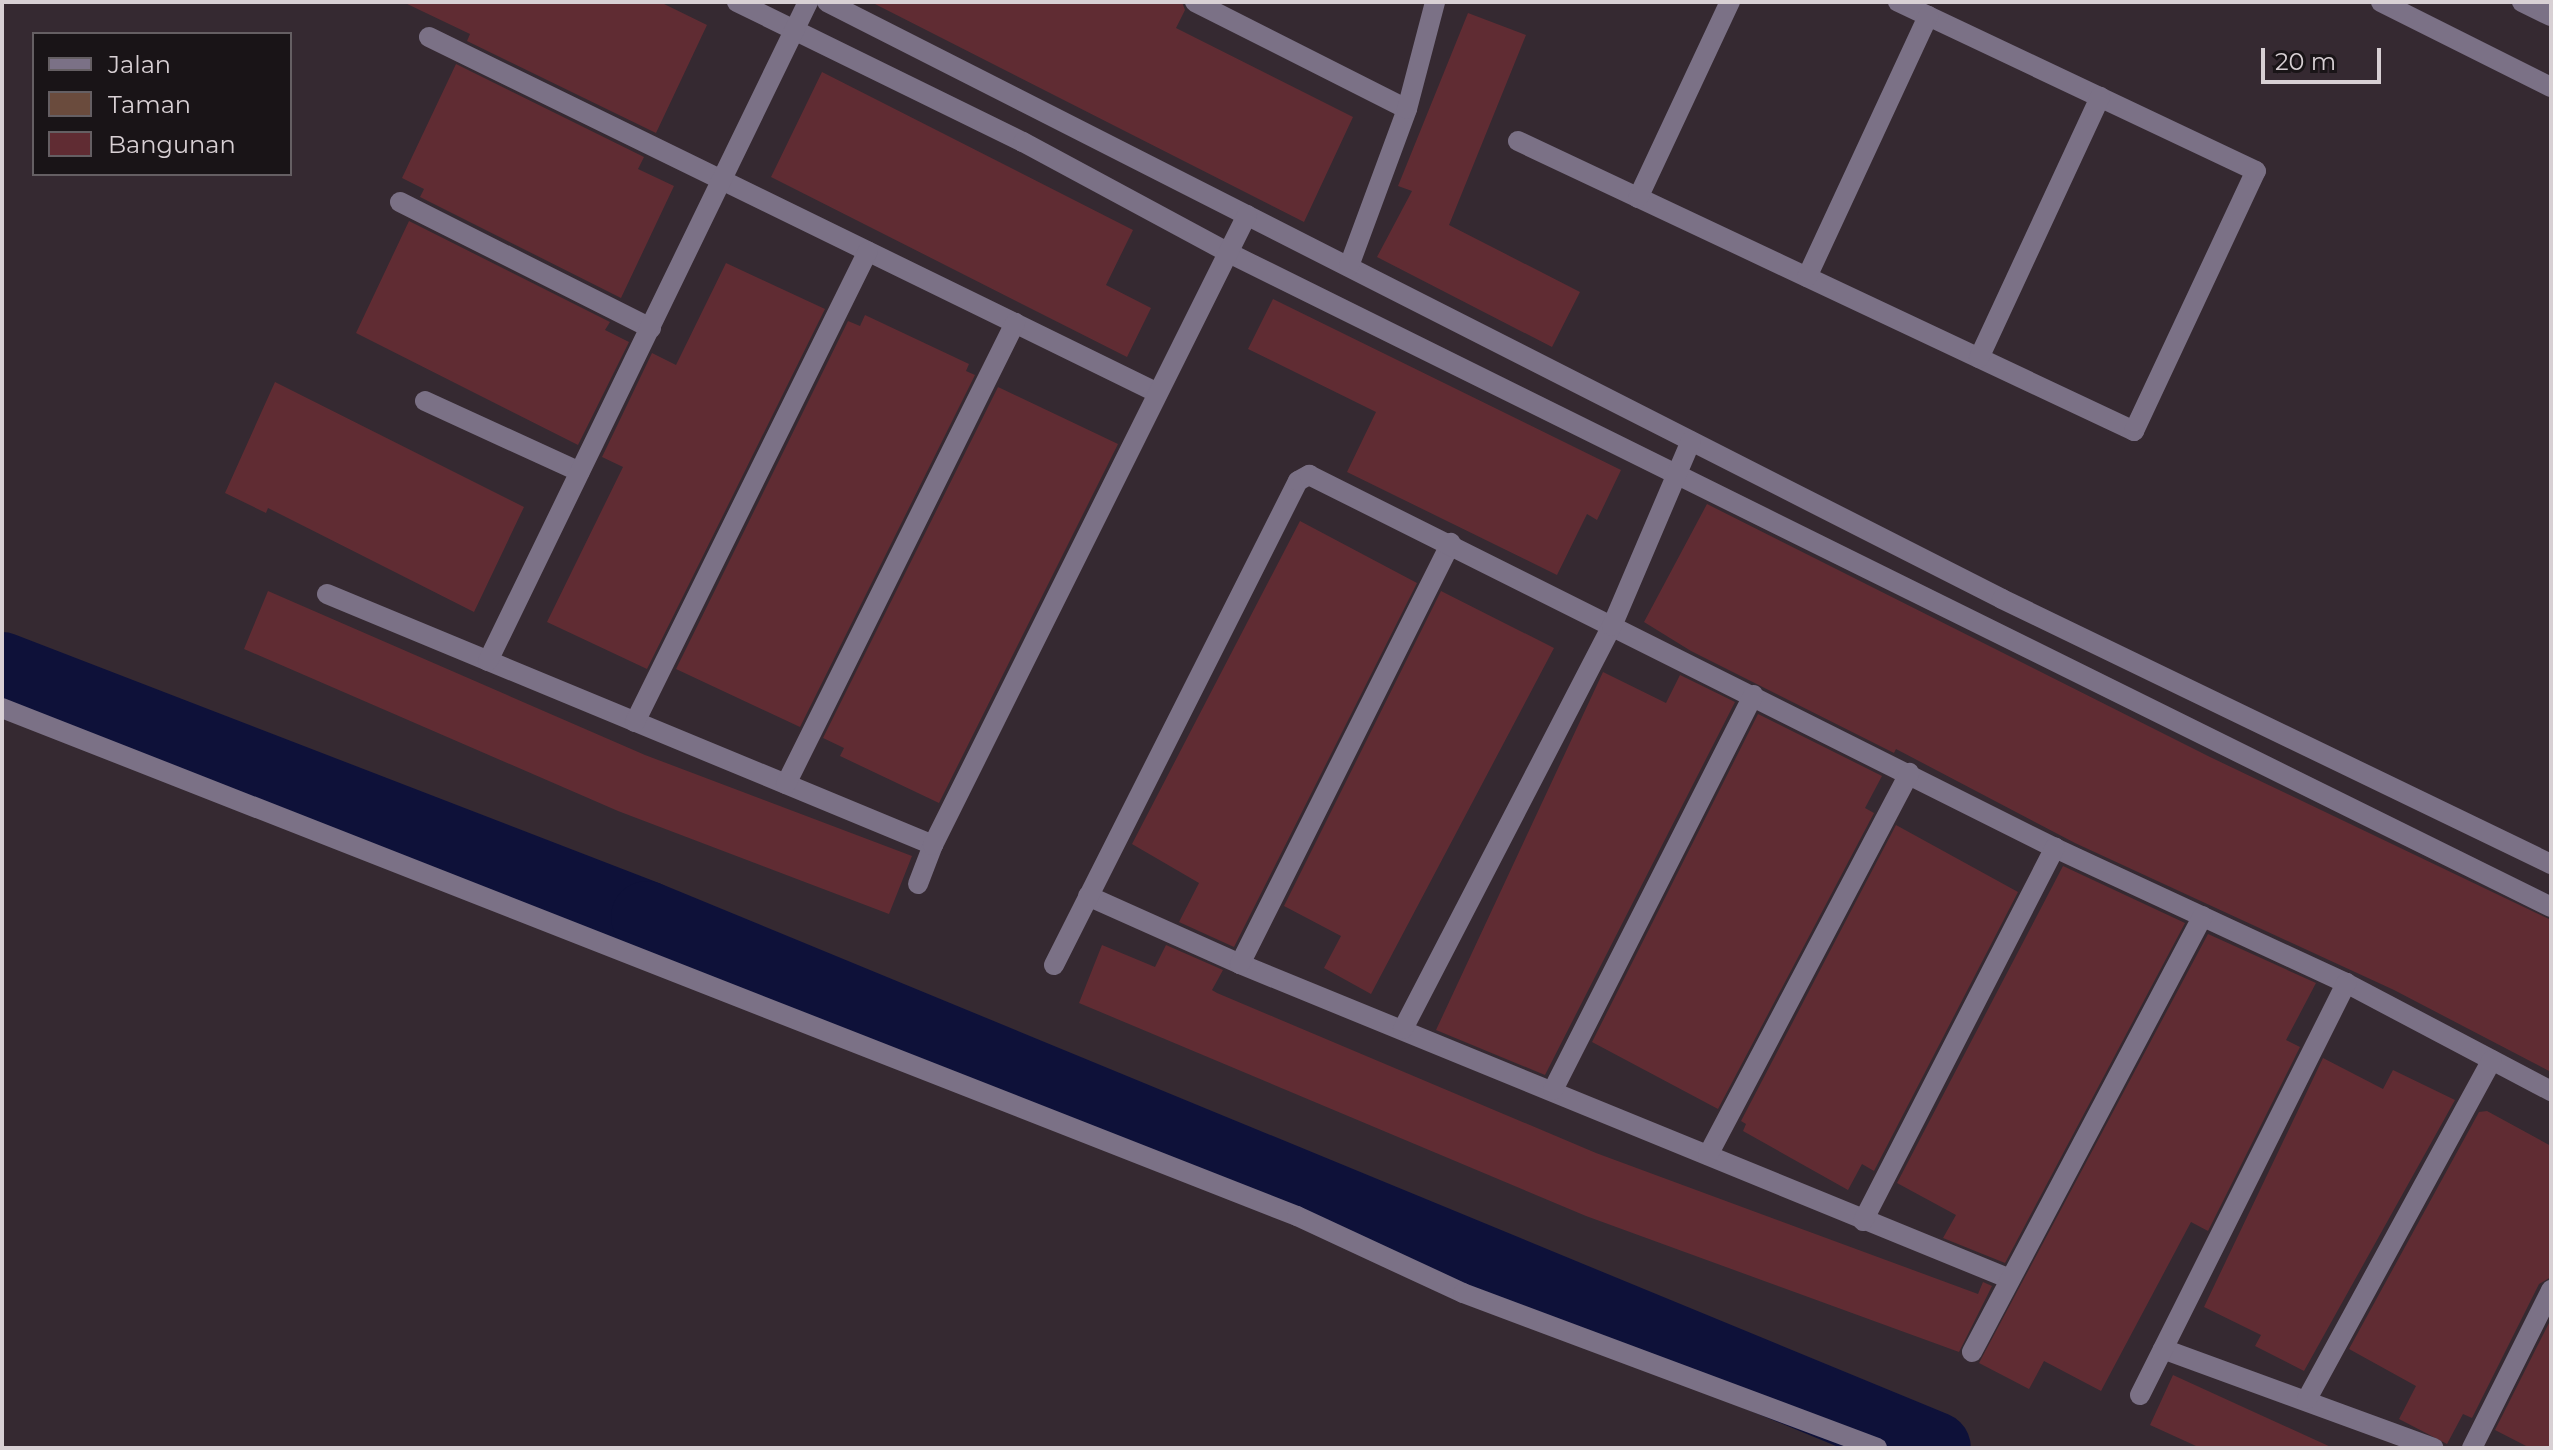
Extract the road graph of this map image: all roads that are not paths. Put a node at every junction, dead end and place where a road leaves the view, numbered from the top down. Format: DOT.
graph roads {
  1 [pos="737,2"];
  2 [pos="808,2"];
  3 [pos="827,2"];
  4 [pos="1195,2"];
  5 [pos="1435,2"];
  6 [pos="1730,2"];
  7 [pos="1898,2"];
  8 [pos="2381,2"];
  9 [pos="2522,2"];
  10 [pos="1928,16"];
  11 [pos="2551,16"];
  12 [pos="795,33"];
  13 [pos="429,37"];
  14 [pos="2551,87"];
  15 [pos="2100,97"];
  16 [pos="1407,109"];
  17 [pos="1518,141"];
  18 [pos="724,180"];
  19 [pos="1638,198"];
  20 [pos="400,202"];
  21 [pos="1247,215"];
  22 [pos="868,251"];
  23 [pos="1229,253"];
  24 [pos="1349,266"];
  25 [pos="1807,277"];
  26 [pos="1015,323"];
  27 [pos="651,328"];
  28 [pos="1979,358"];
  29 [pos="1158,393"];
  30 [pos="425,401"];
  31 [pos="1691,441"];
  32 [pos="580,472"];
  33 [pos="1677,472"];
  34 [pos="1451,543"];
  35 [pos="327,594"];
  36 [pos="1612,626"];
  37 [pos="488,661"];
  38 [pos="1753,695"];
  39 [pos="2,708"];
  40 [pos="635,722"];
  41 [pos="2327,756"];
  42 [pos="1909,773"];
  43 [pos="786,784"];
  44 [pos="2311,789"];
  45 [pos="933,845"];
  46 [pos="2055,848"];
  47 [pos="2551,864"];
  48 [pos="918,884"];
  49 [pos="1088,896"];
  50 [pos="2551,907"];
  51 [pos="2203,916"];
  52 [pos="1240,964"];
  53 [pos="1054,965"];
  54 [pos="2346,983"];
  55 [pos="1403,1029"];
  56 [pos="2492,1060"];
  57 [pos="1553,1090"];
  58 [pos="2551,1091"];
  59 [pos="1708,1155"];
  60 [pos="1863,1221"];
  61 [pos="2010,1279"];
  62 [pos="2551,1290"];
  63 [pos="2163,1349"];
  64 [pos="1972,1352"];
  65 [pos="2140,1395"];
  66 [pos="2307,1399"];
  67 [pos="1877,1448"];
  68 [pos="2433,1448"];
  69 [pos="2472,1448"];
  1 -- 12 [label="street"];
  2 -- 12 [label="street"];
  3 -- 21 [label="street"];
  4 -- 16 [label="street"];
  5 -- 16 [label="street"];
  6 -- 19 [label="street"];
  7 -- 10 [label="street"];
  8 -- 14 [label="street"];
  9 -- 11 [label="street"];
  10 -- 15 [label="street"];
  10 -- 25 [label="street"];
  12 -- 18 [label="street"];
  12 -- 23 [label="street"];
  13 -- 18 [label="street"];
  15 -- 28 [label="street"];
  15 -- 28 [label="street"];
  16 -- 24 [label="street"];
  17 -- 19 [label="street"];
  18 -- 22 [label="street"];
  18 -- 27 [label="street"];
  19 -- 25 [label="street"];
  20 -- 27 [label="street"];
  21 -- 23 [label="street"];
  21 -- 24 [label="street"];
  22 -- 26 [label="street"];
  22 -- 40 [label="street"];
  23 -- 29 [label="street"];
  23 -- 33 [label="street"];
  24 -- 31 [label="street"];
  25 -- 28 [label="street"];
  26 -- 29 [label="street"];
  26 -- 43 [label="street"];
  27 -- 32 [label="street"];
  29 -- 45 [label="street"];
  30 -- 32 [label="street"];
  31 -- 33 [label="street"];
  31 -- 41 [label="street"];
  32 -- 37 [label="street"];
  33 -- 36 [label="street"];
  33 -- 44 [label="street"];
  34 -- 36 [label="street"];
  34 -- 49 [label="street"];
  34 -- 52 [label="street"];
  35 -- 37 [label="street"];
  36 -- 38 [label="street"];
  36 -- 55 [label="street"];
  37 -- 40 [label="street"];
  38 -- 42 [label="street"];
  38 -- 57 [label="street"];
  39 -- 67 [label="street"];
  40 -- 43 [label="street"];
  41 -- 44 [label="street"];
  41 -- 47 [label="street"];
  42 -- 46 [label="street"];
  42 -- 59 [label="street"];
  43 -- 45 [label="street"];
  44 -- 50 [label="street"];
  45 -- 48 [label="street"];
  46 -- 51 [label="street"];
  46 -- 60 [label="street"];
  49 -- 52 [label="street"];
  49 -- 53 [label="street"];
  51 -- 54 [label="street"];
  51 -- 61 [label="street"];
  52 -- 55 [label="street"];
  54 -- 56 [label="street"];
  54 -- 63 [label="street"];
  55 -- 57 [label="street"];
  56 -- 58 [label="street"];
  56 -- 66 [label="street"];
  57 -- 59 [label="street"];
  59 -- 60 [label="street"];
  60 -- 61 [label="street"];
  61 -- 64 [label="street"];
  62 -- 69 [label="street"];
  63 -- 65 [label="street"];
  63 -- 66 [label="street"];
  66 -- 68 [label="street"];
}
